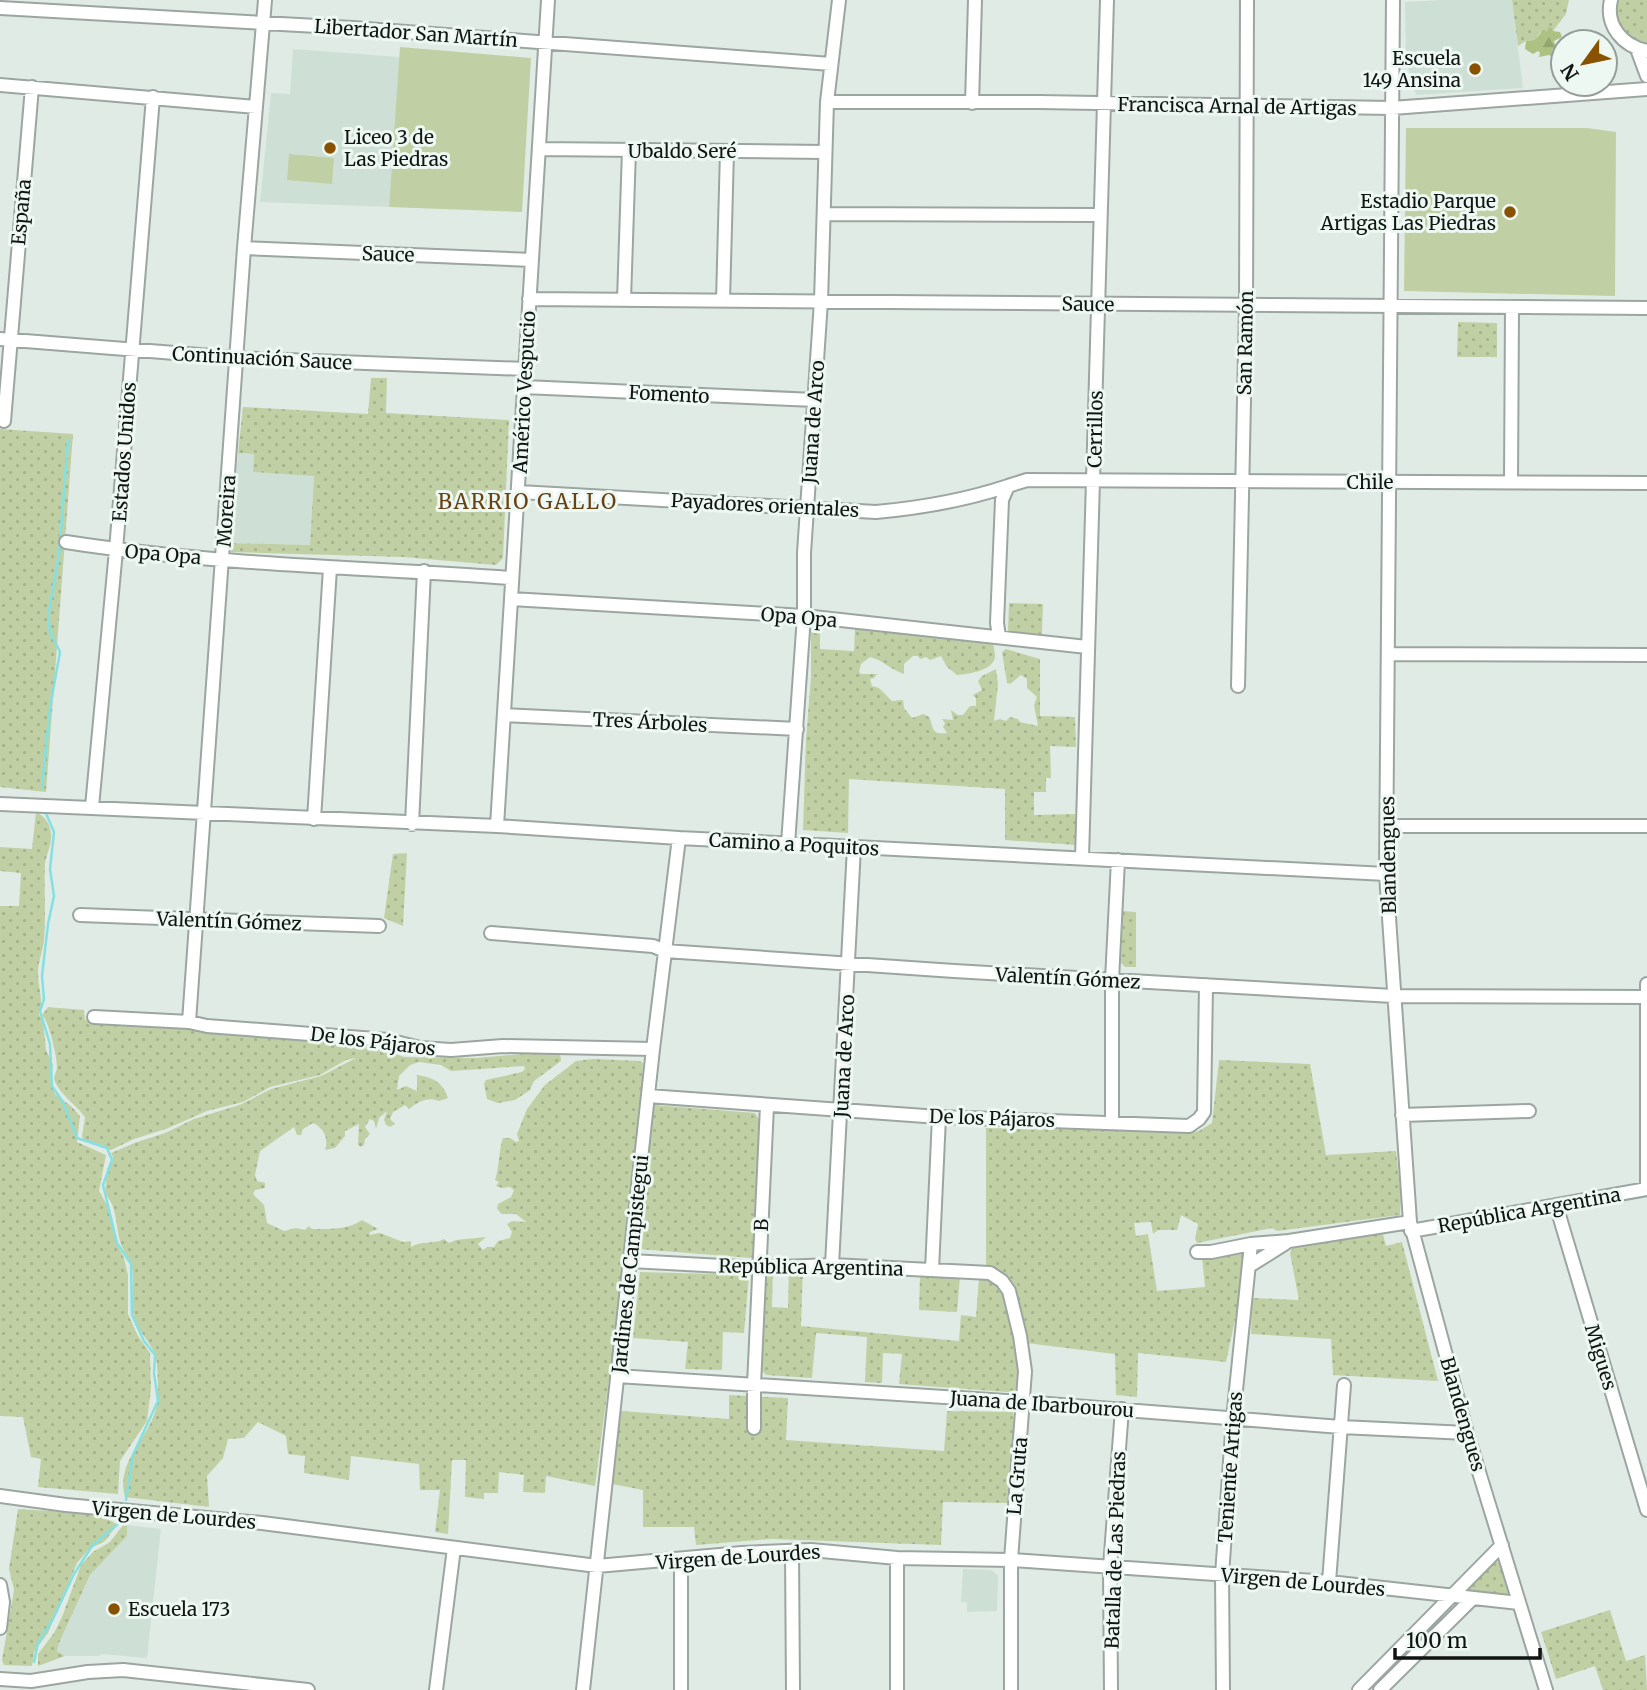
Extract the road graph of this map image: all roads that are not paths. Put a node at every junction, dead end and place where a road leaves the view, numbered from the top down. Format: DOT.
graph roads {
  1 [pos="265,0"];
  2 [pos="548,0"];
  3 [pos="839,0"];
  4 [pos="975,0"];
  5 [pos="1107,0"];
  6 [pos="1247,0"];
  7 [pos="1393,0"];
  8 [pos="1611,0"];
  9 [pos="0,8"];
  10 [pos="264,23"];
  11 [pos="546,43"];
  12 [pos="1642,50"];
  13 [pos="831,64"];
  14 [pos="1647,76"];
  15 [pos="0,85"];
  16 [pos="32,87"];
  17 [pos="1647,89"];
  18 [pos="153,97"];
  19 [pos="827,102"];
  20 [pos="972,103"];
  21 [pos="1103,105"];
  22 [pos="1247,106"];
  23 [pos="256,107"];
  24 [pos="1392,108"];
  25 [pos="539,149"];
  26 [pos="629,150"];
  27 [pos="727,151"];
  28 [pos="825,152"];
  29 [pos="824,214"];
  30 [pos="1100,215"];
  31 [pos="244,248"];
  32 [pos="532,260"];
  33 [pos="529,299"];
  34 [pos="624,300"];
  35 [pos="723,301"];
  36 [pos="821,301"];
  37 [pos="1098,304"];
  38 [pos="1246,305"];
  39 [pos="1392,307"];
  40 [pos="1647,308"];
  41 [pos="1512,309"];
  42 [pos="5,340"];
  43 [pos="132,351"];
  44 [pos="237,358"];
  45 [pos="525,369"];
  46 [pos="524,387"];
  47 [pos="815,400"];
  48 [pos="4,421"];
  49 [pos="1094,479"];
  50 [pos="1242,480"];
  51 [pos="1390,482"];
  52 [pos="1511,482"];
  53 [pos="1647,483"];
  54 [pos="1008,486"];
  55 [pos="519,492"];
  56 [pos="807,507"];
  57 [pos="66,542"];
  58 [pos="116,550"];
  59 [pos="222,559"];
  60 [pos="330,568"];
  61 [pos="424,571"];
  62 [pos="511,578"];
  63 [pos="511,599"];
  64 [pos="804,616"];
  65 [pos="999,637"];
  66 [pos="1087,647"];
  67 [pos="1388,654"];
  68 [pos="1647,655"];
  69 [pos="1238,686"];
  70 [pos="504,716"];
  71 [pos="797,730"];
  72 [pos="0,804"];
  73 [pos="92,807"];
  74 [pos="203,814"];
  75 [pos="314,819"];
  76 [pos="412,824"];
  77 [pos="497,826"];
  78 [pos="1387,826"];
  79 [pos="1647,826"];
  80 [pos="679,838"];
  81 [pos="788,844"];
  82 [pos="854,847"];
  83 [pos="1082,858"];
  84 [pos="1118,860"];
  85 [pos="1386,874"];
  86 [pos="80,915"];
  87 [pos="195,921"];
  88 [pos="379,926"];
  89 [pos="491,933"];
  90 [pos="664,951"];
  91 [pos="849,964"];
  92 [pos="1112,981"];
  93 [pos="1647,984"];
  94 [pos="1206,985"];
  95 [pos="1393,996"];
  96 [pos="1647,997"];
  97 [pos="94,1017"];
  98 [pos="188,1021"];
  99 [pos="653,1049"];
  100 [pos="648,1096"];
  101 [pos="767,1106"];
  102 [pos="840,1110"];
  103 [pos="1529,1111"];
  104 [pos="1402,1115"];
  105 [pos="939,1117"];
  106 [pos="1112,1123"];
  107 [pos="1647,1189"];
  108 [pos="1556,1205"];
  109 [pos="1411,1226"];
  110 [pos="1289,1241"];
  111 [pos="1251,1244"];
  112 [pos="1197,1252"];
  113 [pos="631,1261"];
  114 [pos="832,1265"];
  115 [pos="1251,1265"];
  116 [pos="759,1268"];
  117 [pos="932,1270"];
  118 [pos="990,1273"];
  119 [pos="617,1376"];
  120 [pos="754,1385"];
  121 [pos="1344,1385"];
  122 [pos="1023,1402"];
  123 [pos="1122,1409"];
  124 [pos="1233,1419"];
  125 [pos="1340,1427"];
  126 [pos="754,1428"];
  127 [pos="1467,1433"];
  128 [pos="0,1496"];
  129 [pos="1647,1510"];
  130 [pos="1502,1545"];
  131 [pos="454,1548"];
  132 [pos="792,1551"];
  133 [pos="897,1558"];
  134 [pos="681,1560"];
  135 [pos="1010,1560"];
  136 [pos="597,1566"];
  137 [pos="1111,1567"];
  138 [pos="1222,1575"];
  139 [pos="1329,1582"];
  140 [pos="0,1585"];
  141 [pos="1451,1595"];
  142 [pos="1472,1599"];
  143 [pos="1519,1604"];
  144 [pos="0,1628"];
  145 [pos="0,1679"];
  146 [pos="308,1690"];
  147 [pos="436,1690"];
  148 [pos="583,1690"];
  149 [pos="681,1690"];
  150 [pos="793,1690"];
  151 [pos="897,1690"];
  152 [pos="1011,1690"];
  153 [pos="1111,1690"];
  154 [pos="1223,1690"];
  155 [pos="1359,1690"];
  156 [pos="1380,1690"];
  157 [pos="1546,1690"];
  1 -- 10 [label="street, Moreira"];
  2 -- 11 [label="street, Américo Vespucio"];
  3 -- 13 [label="street, Juana de Arco"];
  4 -- 20 [label="street"];
  5 -- 21 [label="street, Cerrillos"];
  6 -- 22 [label="street, San Ramón"];
  7 -- 24 [label="street, Blandengues"];
  8 -- 12 [label="street"];
  9 -- 10 [label="street, Libertador San Martín"];
  10 -- 11 [label="street, Libertador San Martín"];
  10 -- 23 [label="street, Moreira"];
  11 -- 13 [label="street, Libertador San Martín"];
  11 -- 25 [label="street, Américo Vespucio"];
  12 -- 14 [label="street"];
  13 -- 19 [label="street, Juana de Arco"];
  15 -- 16 [label="street"];
  16 -- 18 [label="street"];
  16 -- 42 [label="street, España"];
  17 -- 24 [label="street, Francisca Arnal de Artigas"];
  18 -- 23 [label="street"];
  18 -- 43 [label="street, Estados Unidos"];
  19 -- 20 [label="street, Francisca Arnal de Artigas"];
  19 -- 28 [label="street, Juana de Arco"];
  20 -- 21 [label="street, Francisca Arnal de Artigas"];
  21 -- 22 [label="street, Francisca Arnal de Artigas"];
  21 -- 30 [label="street, Cerrillos"];
  22 -- 24 [label="street, Francisca Arnal de Artigas"];
  22 -- 38 [label="street, San Ramón"];
  23 -- 31 [label="street, Moreira"];
  24 -- 39 [label="street, Blandengues"];
  25 -- 26 [label="street, Ubaldo Seré"];
  25 -- 32 [label="street, Américo Vespucio"];
  26 -- 27 [label="street, Ubaldo Seré"];
  26 -- 34 [label="street"];
  27 -- 28 [label="street, Ubaldo Seré"];
  27 -- 35 [label="street"];
  28 -- 29 [label="street, Juana de Arco"];
  29 -- 30 [label="street"];
  29 -- 36 [label="street, Juana de Arco"];
  30 -- 37 [label="street, Cerrillos"];
  31 -- 32 [label="street, Sauce"];
  31 -- 44 [label="street, Moreira"];
  32 -- 33 [label="street, Américo Vespucio"];
  33 -- 34 [label="street, Sauce"];
  33 -- 45 [label="street, Américo Vespucio"];
  34 -- 35 [label="street, Sauce"];
  35 -- 36 [label="street, Sauce"];
  36 -- 37 [label="street, Sauce"];
  36 -- 47 [label="street, Juana de Arco"];
  37 -- 38 [label="street, Sauce"];
  37 -- 49 [label="street, Cerrillos"];
  38 -- 39 [label="street, Sauce"];
  38 -- 50 [label="street, San Ramón"];
  39 -- 41 [label="street, Sauce"];
  39 -- 51 [label="street, Blandengues"];
  40 -- 41 [label="street, Sauce"];
  41 -- 52 [label="street"];
  42 -- 43 [label="street, Continuación Sauce"];
  42 -- 48 [label="street, España"];
  43 -- 44 [label="street, Continuación Sauce"];
  43 -- 58 [label="street, Estados Unidos"];
  44 -- 45 [label="street, Continuación Sauce"];
  44 -- 59 [label="street, Moreira"];
  45 -- 46 [label="street, Américo Vespucio"];
  46 -- 47 [label="street, Fomento"];
  46 -- 55 [label="street, Américo Vespucio"];
  47 -- 56 [label="street, Juana de Arco"];
  49 -- 50 [label="street, Chile"];
  49 -- 54 [label="street, Payadores orientales"];
  49 -- 66 [label="street, Cerrillos"];
  50 -- 51 [label="street, Chile"];
  50 -- 69 [label="street, San Ramón"];
  51 -- 52 [label="street, Chile"];
  51 -- 67 [label="street, Blandengues"];
  52 -- 53 [label="street, Chile"];
  54 -- 56 [label="street, Payadores orientales"];
  54 -- 65 [label="street"];
  55 -- 56 [label="street, Payadores orientales"];
  55 -- 62 [label="street, Américo Vespucio"];
  56 -- 64 [label="street, Juana de Arco"];
  57 -- 58 [label="street, Opa Opa"];
  58 -- 59 [label="street, Opa Opa"];
  58 -- 73 [label="street, Estados Unidos"];
  59 -- 60 [label="street, Opa Opa"];
  59 -- 74 [label="street, Moreira"];
  60 -- 61 [label="street, Opa Opa"];
  60 -- 75 [label="street"];
  61 -- 62 [label="street, Opa Opa"];
  61 -- 76 [label="street"];
  62 -- 63 [label="street, Américo Vespucio"];
  63 -- 64 [label="street, Opa Opa"];
  63 -- 70 [label="street, Américo Vespucio"];
  64 -- 65 [label="street, Opa Opa"];
  64 -- 71 [label="street, Juana de Arco"];
  65 -- 66 [label="street, Opa Opa"];
  66 -- 83 [label="street, Cerrillos"];
  67 -- 68 [label="street"];
  67 -- 78 [label="street, Blandengues"];
  70 -- 71 [label="street, Tres Árboles"];
  70 -- 77 [label="street, Américo Vespucio"];
  71 -- 81 [label="street, Juana de Arco"];
  72 -- 73 [label="street, Camino a Poquitos"];
  73 -- 74 [label="street, Camino a Poquitos"];
  74 -- 75 [label="street, Camino a Poquitos"];
  74 -- 87 [label="street, Moreira"];
  75 -- 76 [label="street, Camino a Poquitos"];
  76 -- 77 [label="street, Camino a Poquitos"];
  77 -- 80 [label="street, Camino a Poquitos"];
  78 -- 79 [label="street"];
  78 -- 85 [label="street, Blandengues"];
  80 -- 81 [label="street, Camino a Poquitos"];
  80 -- 90 [label="street, Jardines de Campistegui"];
  81 -- 82 [label="street, Camino a Poquitos"];
  82 -- 83 [label="street, Camino a Poquitos"];
  82 -- 91 [label="street, Juana de Arco"];
  83 -- 84 [label="street, Camino a Poquitos"];
  84 -- 85 [label="street, Camino a Poquitos"];
  84 -- 92 [label="street"];
  85 -- 95 [label="street, Blandengues"];
  86 -- 87 [label="street, Valentín Gómez"];
  87 -- 88 [label="street, Valentín Gómez"];
  87 -- 98 [label="street, Moreira"];
  89 -- 90 [label="street, Valentín Gómez"];
  90 -- 91 [label="street, Valentín Gómez"];
  90 -- 99 [label="street, Jardines de Campistegui"];
  91 -- 92 [label="street, Valentín Gómez"];
  91 -- 102 [label="street, Juana de Arco"];
  92 -- 94 [label="street, Valentín Gómez"];
  92 -- 106 [label="street"];
  93 -- 96 [label="street"];
  94 -- 95 [label="street, Valentín Gómez"];
  94 -- 106 [label="street, De los Pájaros"];
  95 -- 96 [label="street, Valentín Gómez"];
  95 -- 104 [label="street, Blandengues"];
  96 -- 107 [label="street"];
  97 -- 98 [label="street, De los Pájaros"];
  98 -- 99 [label="street, De los Pájaros"];
  99 -- 100 [label="street, Jardines de Campistegui"];
  100 -- 101 [label="street, De los Pájaros"];
  100 -- 113 [label="street, Jardines de Campistegui"];
  101 -- 102 [label="street, De los Pájaros"];
  101 -- 116 [label="street, B"];
  102 -- 105 [label="street, De los Pájaros"];
  102 -- 114 [label="street, Juana de Arco"];
  103 -- 104 [label="street"];
  104 -- 109 [label="street, Blandengues"];
  105 -- 106 [label="street, De los Pájaros"];
  105 -- 117 [label="street"];
  107 -- 108 [label="street, República Argentina"];
  108 -- 109 [label="street, República Argentina"];
  108 -- 129 [label="street, Migues"];
  109 -- 110 [label="street, República Argentina"];
  109 -- 127 [label="street, Blandengues"];
  110 -- 111 [label="street, República Argentina"];
  110 -- 115 [label="street"];
  111 -- 112 [label="street, República Argentina"];
  111 -- 115 [label="street, Teniente Artigas"];
  113 -- 116 [label="street, República Argentina"];
  113 -- 119 [label="street, Jardines de Campistegui"];
  114 -- 116 [label="street, República Argentina"];
  114 -- 117 [label="street, República Argentina"];
  115 -- 124 [label="street, Teniente Artigas"];
  116 -- 120 [label="street, B"];
  117 -- 118 [label="street, República Argentina"];
  118 -- 122 [label="street, La Gruta"];
  119 -- 120 [label="street, Juana de Ibarbourou"];
  119 -- 136 [label="street, Jardines de Campistegui"];
  120 -- 122 [label="street, Juana de Ibarbourou"];
  120 -- 126 [label="street, B"];
  121 -- 125 [label="street"];
  122 -- 123 [label="street, Juana de Ibarbourou"];
  122 -- 135 [label="street, La Gruta"];
  123 -- 124 [label="street, Juana de Ibarbourou"];
  123 -- 137 [label="street, Batalla de Las Piedras"];
  124 -- 125 [label="street, Juana de Ibarbourou"];
  124 -- 138 [label="street, Teniente Artigas"];
  125 -- 127 [label="street, Juana de Ibarbourou"];
  125 -- 139 [label="street"];
  127 -- 130 [label="street, Blandengues"];
  128 -- 131 [label="street, Virgen de Lourdes"];
  130 -- 141 [label="street"];
  130 -- 143 [label="street, Blandengues"];
  131 -- 136 [label="street, Virgen de Lourdes"];
  131 -- 147 [label="street"];
  132 -- 133 [label="street, Virgen de Lourdes"];
  132 -- 134 [label="street, Virgen de Lourdes"];
  132 -- 150 [label="street"];
  133 -- 135 [label="street, Virgen de Lourdes"];
  133 -- 151 [label="street"];
  134 -- 136 [label="street, Virgen de Lourdes"];
  134 -- 149 [label="street"];
  135 -- 137 [label="street, Virgen de Lourdes"];
  135 -- 152 [label="street, La Gruta"];
  136 -- 148 [label="street, Jardines de Campistegui"];
  137 -- 138 [label="street, Virgen de Lourdes"];
  137 -- 153 [label="street, Batalla de Las Piedras"];
  138 -- 139 [label="street, Virgen de Lourdes"];
  138 -- 154 [label="street, Teniente Artigas"];
  139 -- 141 [label="street, Virgen de Lourdes"];
  140 -- 144 [label="street"];
  141 -- 142 [label="street, Virgen de Lourdes"];
  141 -- 155 [label="street"];
  142 -- 143 [label="street, Virgen de Lourdes"];
  142 -- 156 [label="street"];
  143 -- 157 [label="street, Blandengues"];
  145 -- 146 [label="street"];
}
